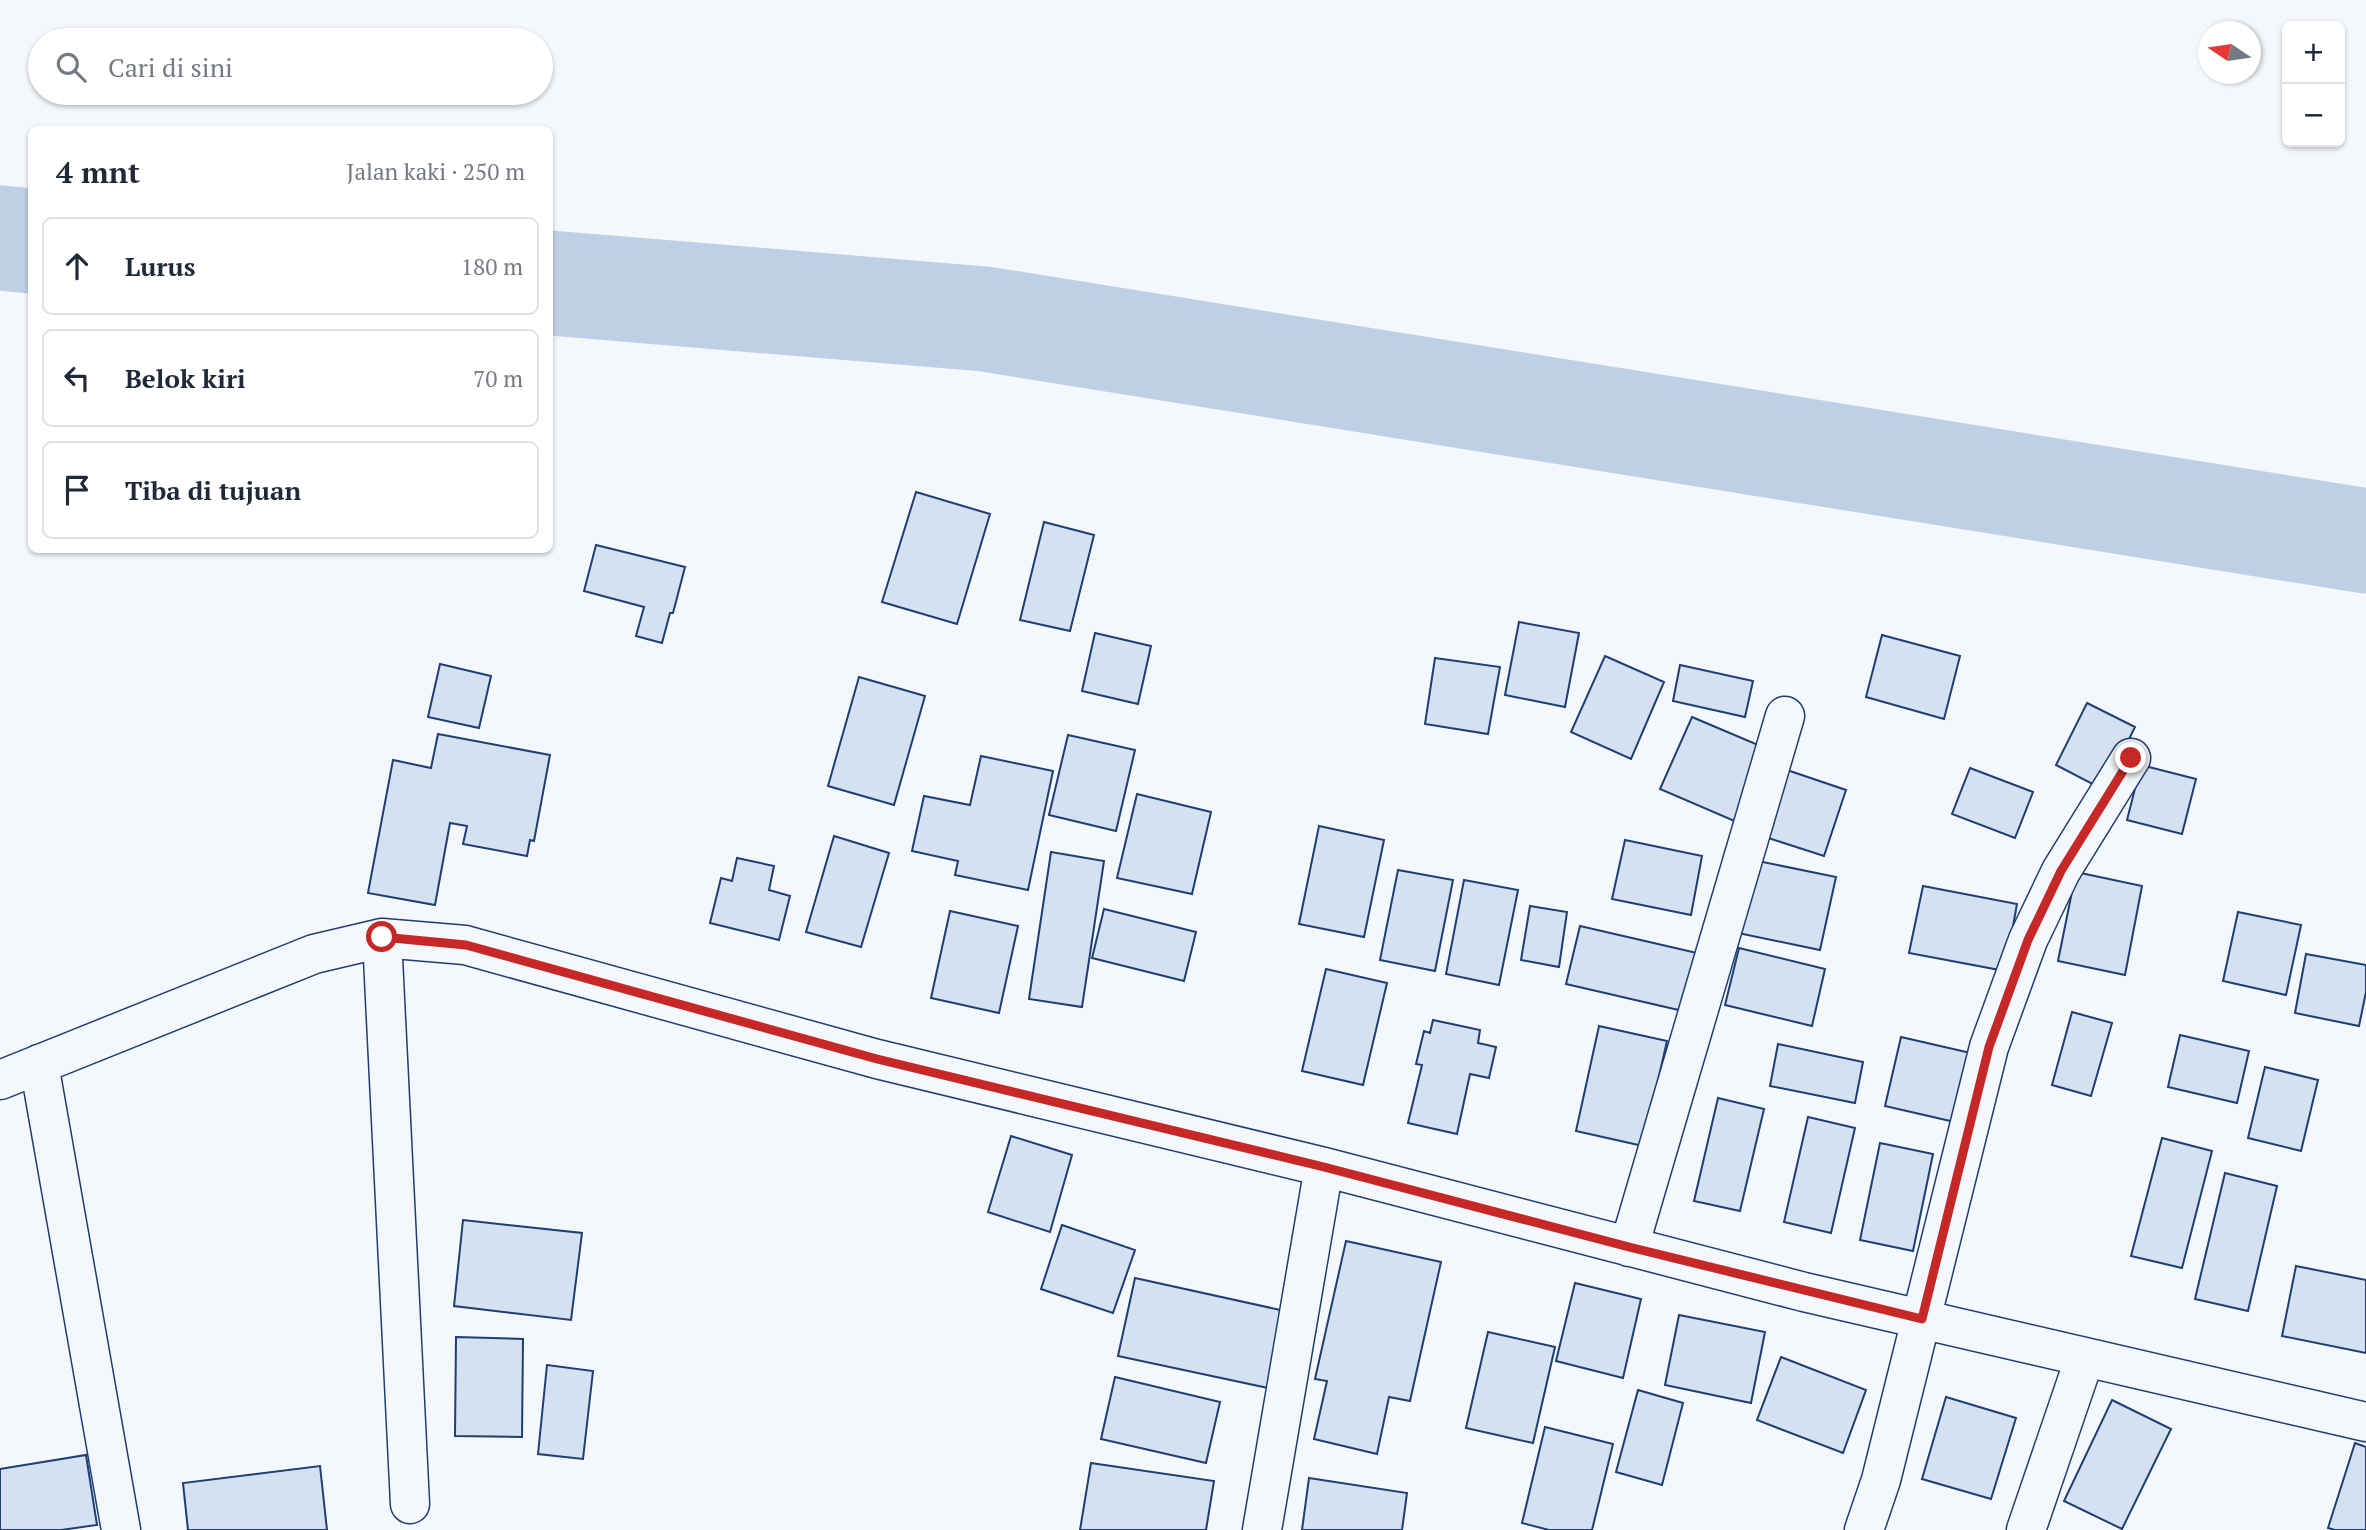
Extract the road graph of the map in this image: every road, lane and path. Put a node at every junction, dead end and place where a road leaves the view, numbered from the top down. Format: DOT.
graph roads {
  1 [pos="1785,716"];
  2 [pos="2131,758"];
  3 [pos="382,937"];
  4 [pos="39,1064"];
  5 [pos="0,1080"];
  6 [pos="1324,1167"];
  7 [pos="1629,1247"];
  8 [pos="1922,1319"];
  9 [pos="2085,1357"];
  10 [pos="2366,1422"];
  11 [pos="410,1504"];
  12 [pos="121,1530"];
  13 [pos="1262,1530"];
  14 [pos="1864,1530"];
  15 [pos="2026,1530"];
  1 -- 7 [label="street"];
  2 -- 8 [label="street"];
  3 -- 4 [label="street"];
  3 -- 6 [label="street"];
  3 -- 11 [label="street"];
  4 -- 5 [label="street"];
  4 -- 12 [label="street"];
  6 -- 7 [label="street"];
  6 -- 13 [label="street"];
  7 -- 8 [label="street"];
  8 -- 9 [label="street"];
  8 -- 14 [label="street"];
  9 -- 10 [label="street"];
  9 -- 15 [label="street"];
}
